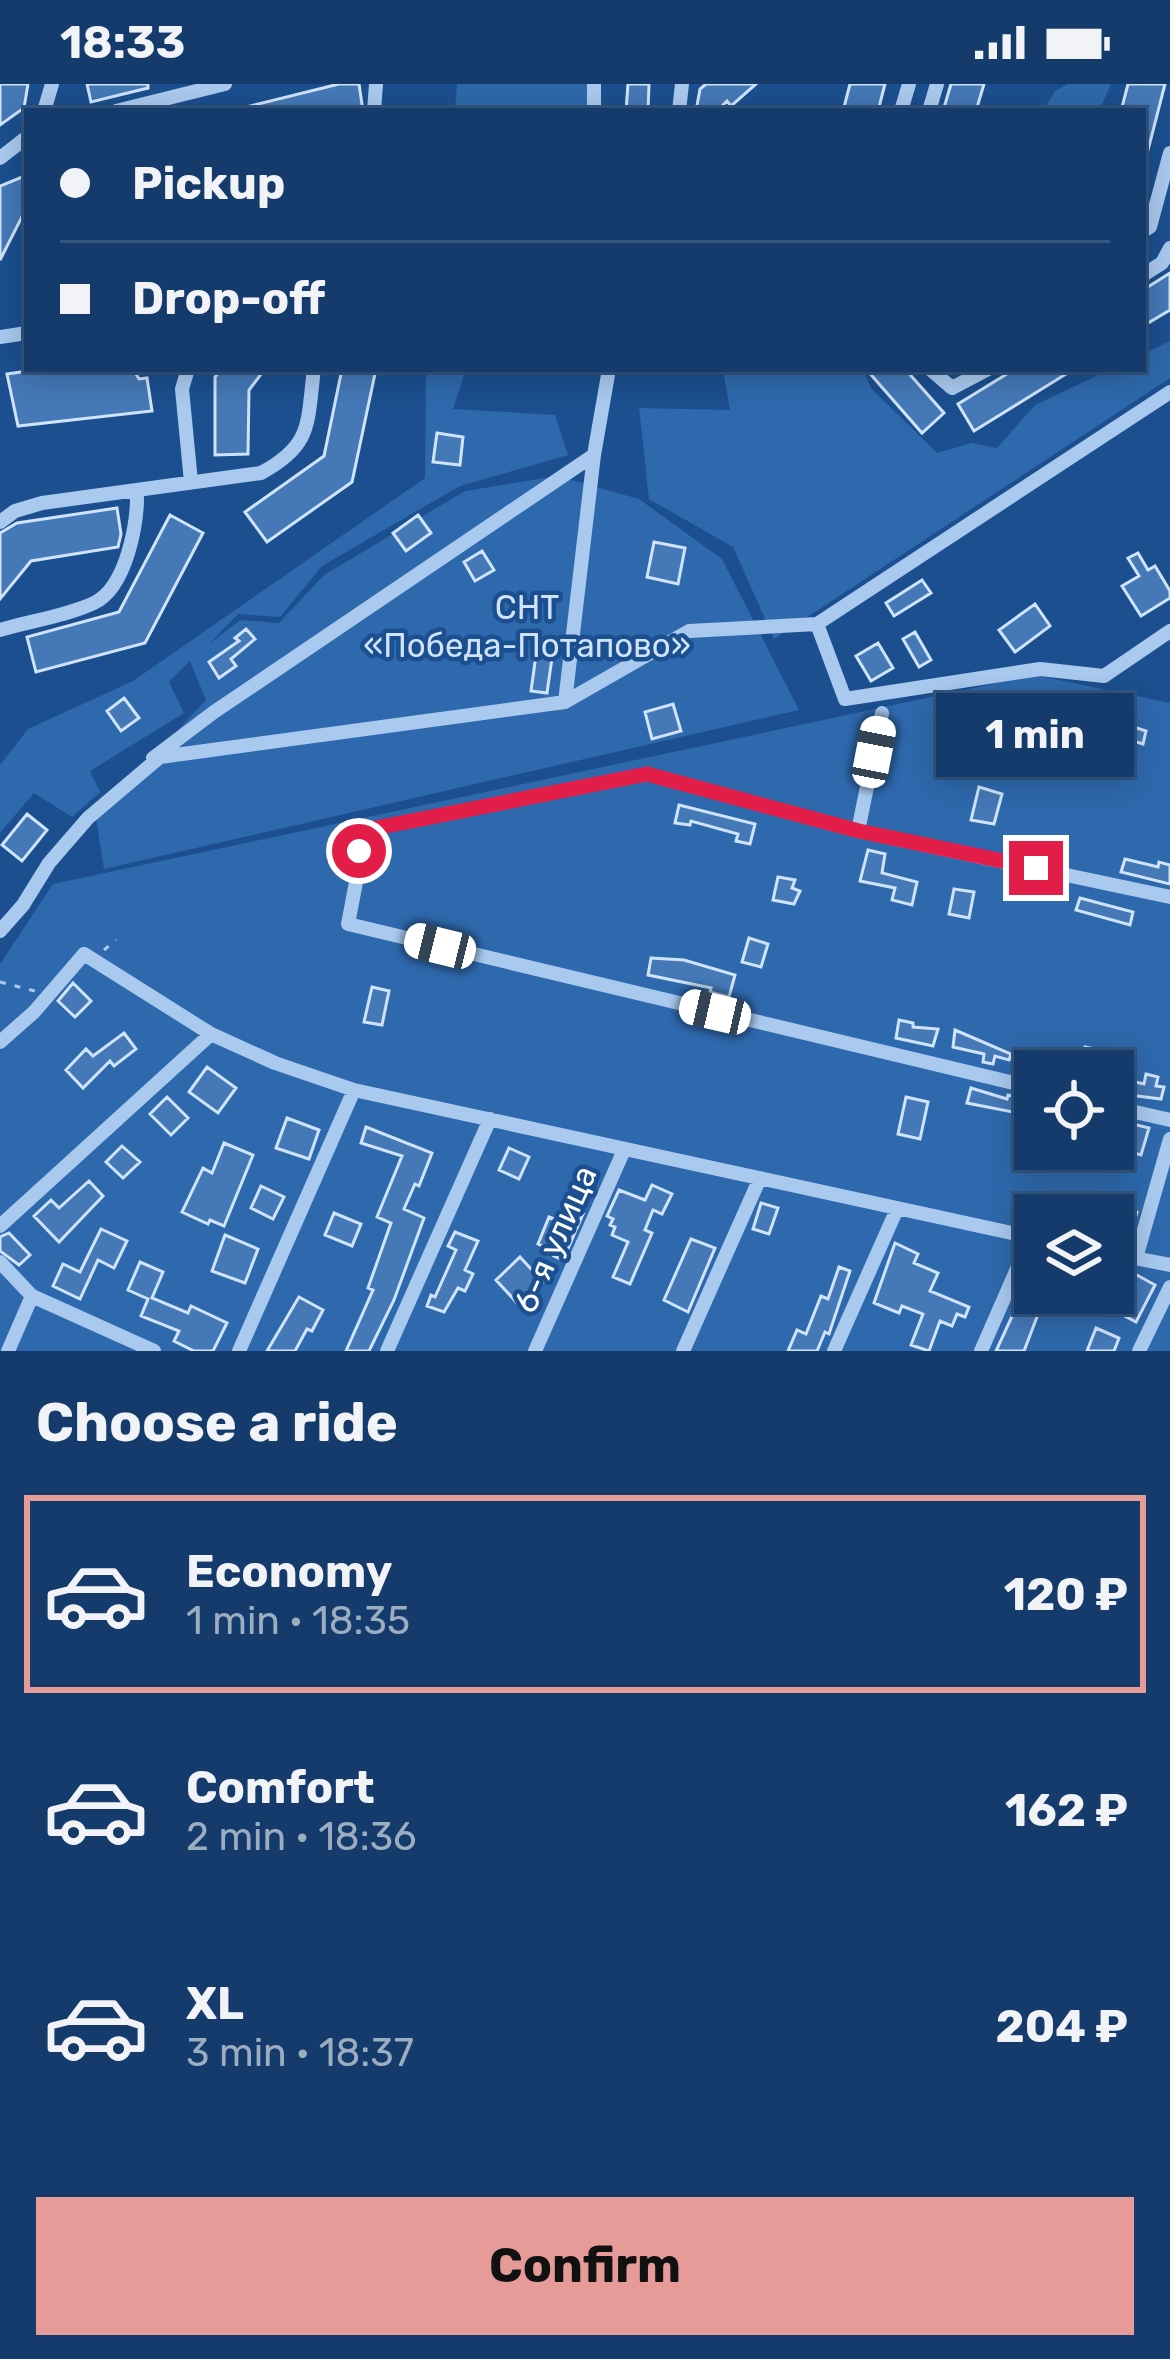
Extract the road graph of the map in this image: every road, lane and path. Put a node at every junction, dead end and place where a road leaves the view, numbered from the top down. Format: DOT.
graph roads {
  1 [pos="225,84"];
  2 [pos="175,105"];
  3 [pos="24,139"];
  4 [pos="1170,153"];
  5 [pos="0,158"];
  6 [pos="1146,229"];
  7 [pos="1170,238"];
  8 [pos="1170,248"];
  9 [pos="1146,273"];
  10 [pos="187,372"];
  11 [pos="314,372"];
  12 [pos="608,372"];
  13 [pos="933,372"];
  14 [pos="982,372"];
  15 [pos="1170,392"];
  16 [pos="594,455"];
  17 [pos="190,482"];
  18 [pos="137,490"];
  19 [pos="0,522"];
  20 [pos="817,624"];
  21 [pos="0,630"];
  22 [pos="1170,631"];
  23 [pos="566,702"];
  24 [pos="882,713"];
  25 [pos="88,818"];
  26 [pos="859,831"];
  27 [pos="1170,897"];
  28 [pos="0,931"];
  29 [pos="0,982"];
  30 [pos="34,992"];
  31 [pos="211,1034"];
  32 [pos="0,1042"];
  33 [pos="1014,1083"];
  34 [pos="354,1090"];
  35 [pos="1134,1111"];
  36 [pos="490,1119"];
  37 [pos="1170,1120"];
  38 [pos="1170,1139"];
  39 [pos="624,1150"];
  40 [pos="760,1178"];
  41 [pos="897,1209"];
  42 [pos="0,1226"];
  43 [pos="1014,1234"];
  44 [pos="1136,1258"];
  45 [pos="0,1262"];
  46 [pos="1170,1265"];
  47 [pos="1014,1279"];
  48 [pos="1170,1287"];
  49 [pos="32,1296"];
  50 [pos="8,1351"];
  51 [pos="154,1351"];
  52 [pos="239,1351"];
  53 [pos="387,1351"];
  54 [pos="535,1351"];
  55 [pos="683,1351"];
  56 [pos="834,1351"];
  57 [pos="981,1351"];
  58 [pos="1139,1351"];
  1 -- 2 [label="street"];
  3 -- 5 [label="street"];
  4 -- 6 [label="street"];
  6 -- 7 [label="street"];
  8 -- 9 [label="street"];
  10 -- 17 [label="street"];
  11 -- 17 [label="street"];
  12 -- 16 [label="street"];
  13 -- 14 [label="street"];
  15 -- 20 [label="street"];
  16 -- 23 [label="street"];
  16 -- 25 [label="street"];
  17 -- 18 [label="street"];
  18 -- 19 [label="street"];
  18 -- 21 [label="street"];
  20 -- 22 [label="street"];
  20 -- 23 [label="street"];
  23 -- 25 [label="street"];
  24 -- 26 [label="street"];
  25 -- 28 [label="street"];
  26 -- 27 [label="street"];
  26 -- 33 [label="street"];
  29 -- 30 [label="path"];
  31 -- 32 [label="street"];
  31 -- 34 [label="street"];
  31 -- 42 [label="street"];
  34 -- 36 [label="street"];
  34 -- 52 [label="street"];
  35 -- 37 [label="street"];
  36 -- 39 [label="street"];
  36 -- 53 [label="street"];
  38 -- 44 [label="street"];
  39 -- 40 [label="street"];
  39 -- 54 [label="street, 6-я улица"];
  40 -- 41 [label="street"];
  40 -- 55 [label="street"];
  41 -- 43 [label="street"];
  41 -- 56 [label="street"];
  44 -- 46 [label="street"];
  45 -- 49 [label="street"];
  47 -- 57 [label="street"];
  48 -- 58 [label="street"];
  49 -- 50 [label="street"];
  49 -- 51 [label="street"];
}
